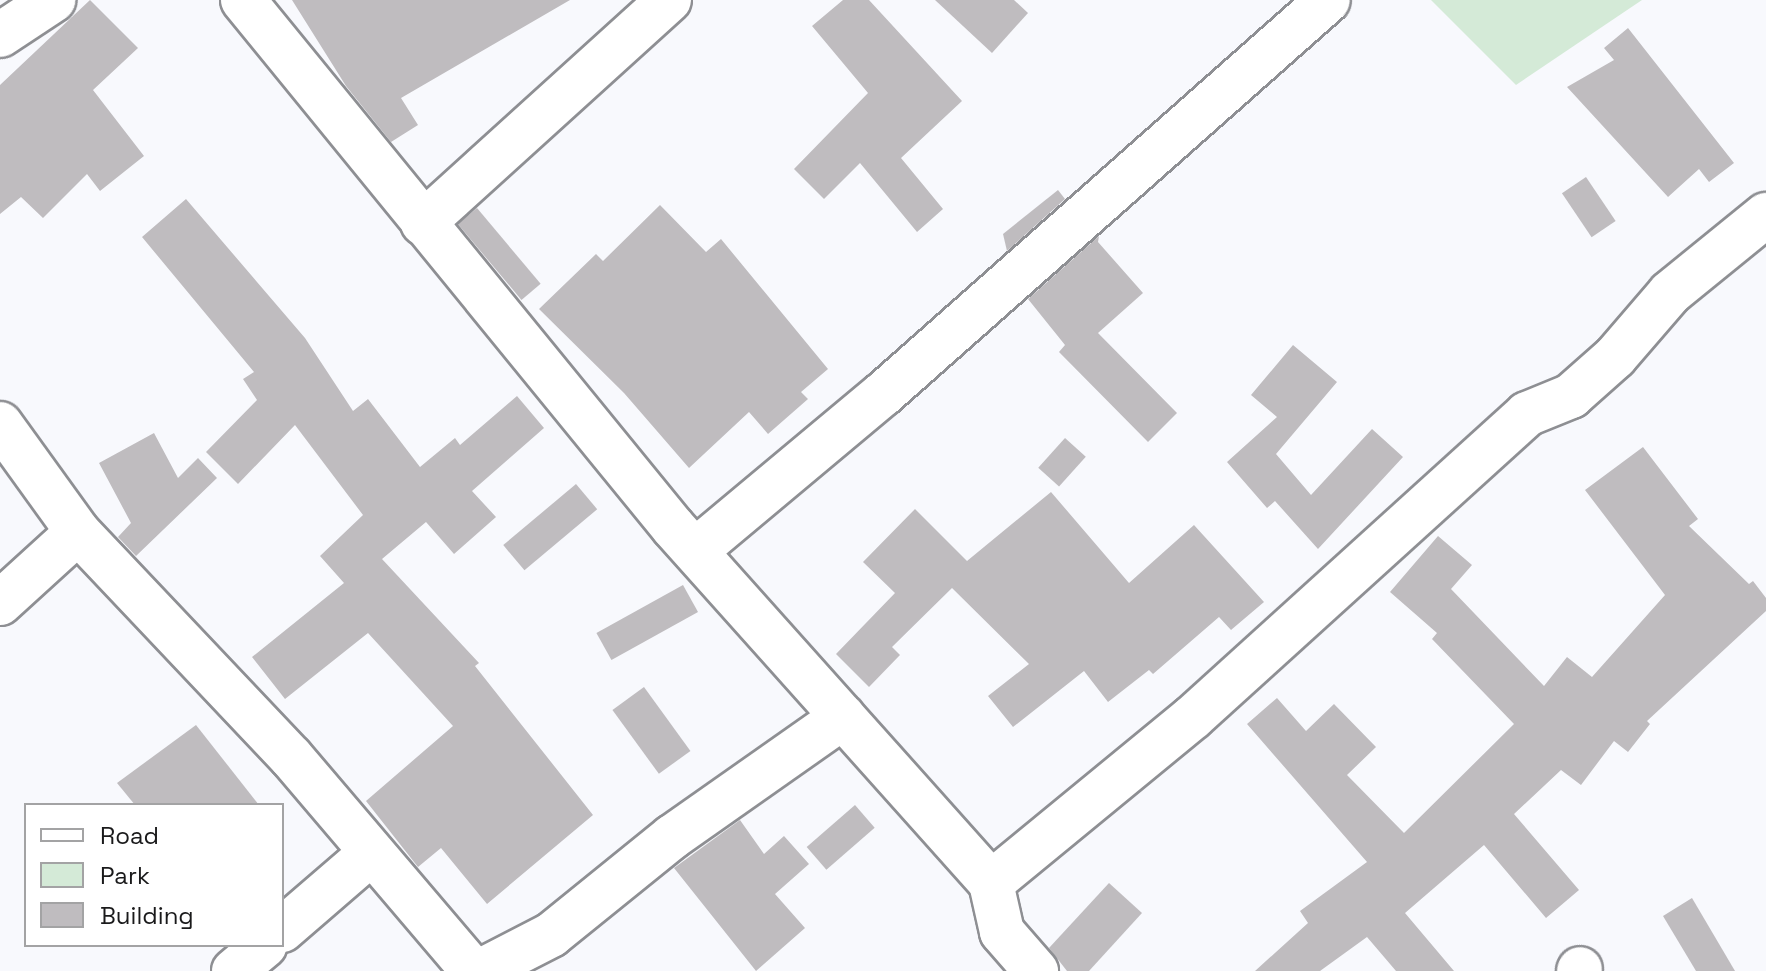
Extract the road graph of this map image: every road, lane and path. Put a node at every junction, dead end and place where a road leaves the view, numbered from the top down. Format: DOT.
graph roads {
  1 [pos="243,0"];
  2 [pos="669,0"];
  3 [pos="1328,0"];
  4 [pos="51,1"];
  5 [pos="0,35"];
  6 [pos="1766,215"];
  7 [pos="423,223"];
  8 [pos="0,424"];
  9 [pos="78,532"];
  10 [pos="695,551"];
  11 [pos="0,603"];
  12 [pos="843,717"];
  13 [pos="369,855"];
  14 [pos="991,883"];
  15 [pos="284,928"];
  16 [pos="263,947"];
  17 [pos="234,971"];
  18 [pos="473,971"];
  19 [pos="481,971"];
  20 [pos="1036,971"];
  1 -- 7 [label="street"];
  2 -- 7 [label="street"];
  3 -- 10 [label="street"];
  4 -- 5 [label="street"];
  6 -- 14 [label="street"];
  7 -- 10 [label="street"];
  8 -- 9 [label="street"];
  9 -- 11 [label="street"];
  9 -- 13 [label="street"];
  10 -- 12 [label="street"];
  12 -- 14 [label="street"];
  12 -- 19 [label="street"];
  13 -- 15 [label="street"];
  13 -- 18 [label="street"];
  14 -- 20 [label="street"];
  16 -- 17 [label="street"];
}
